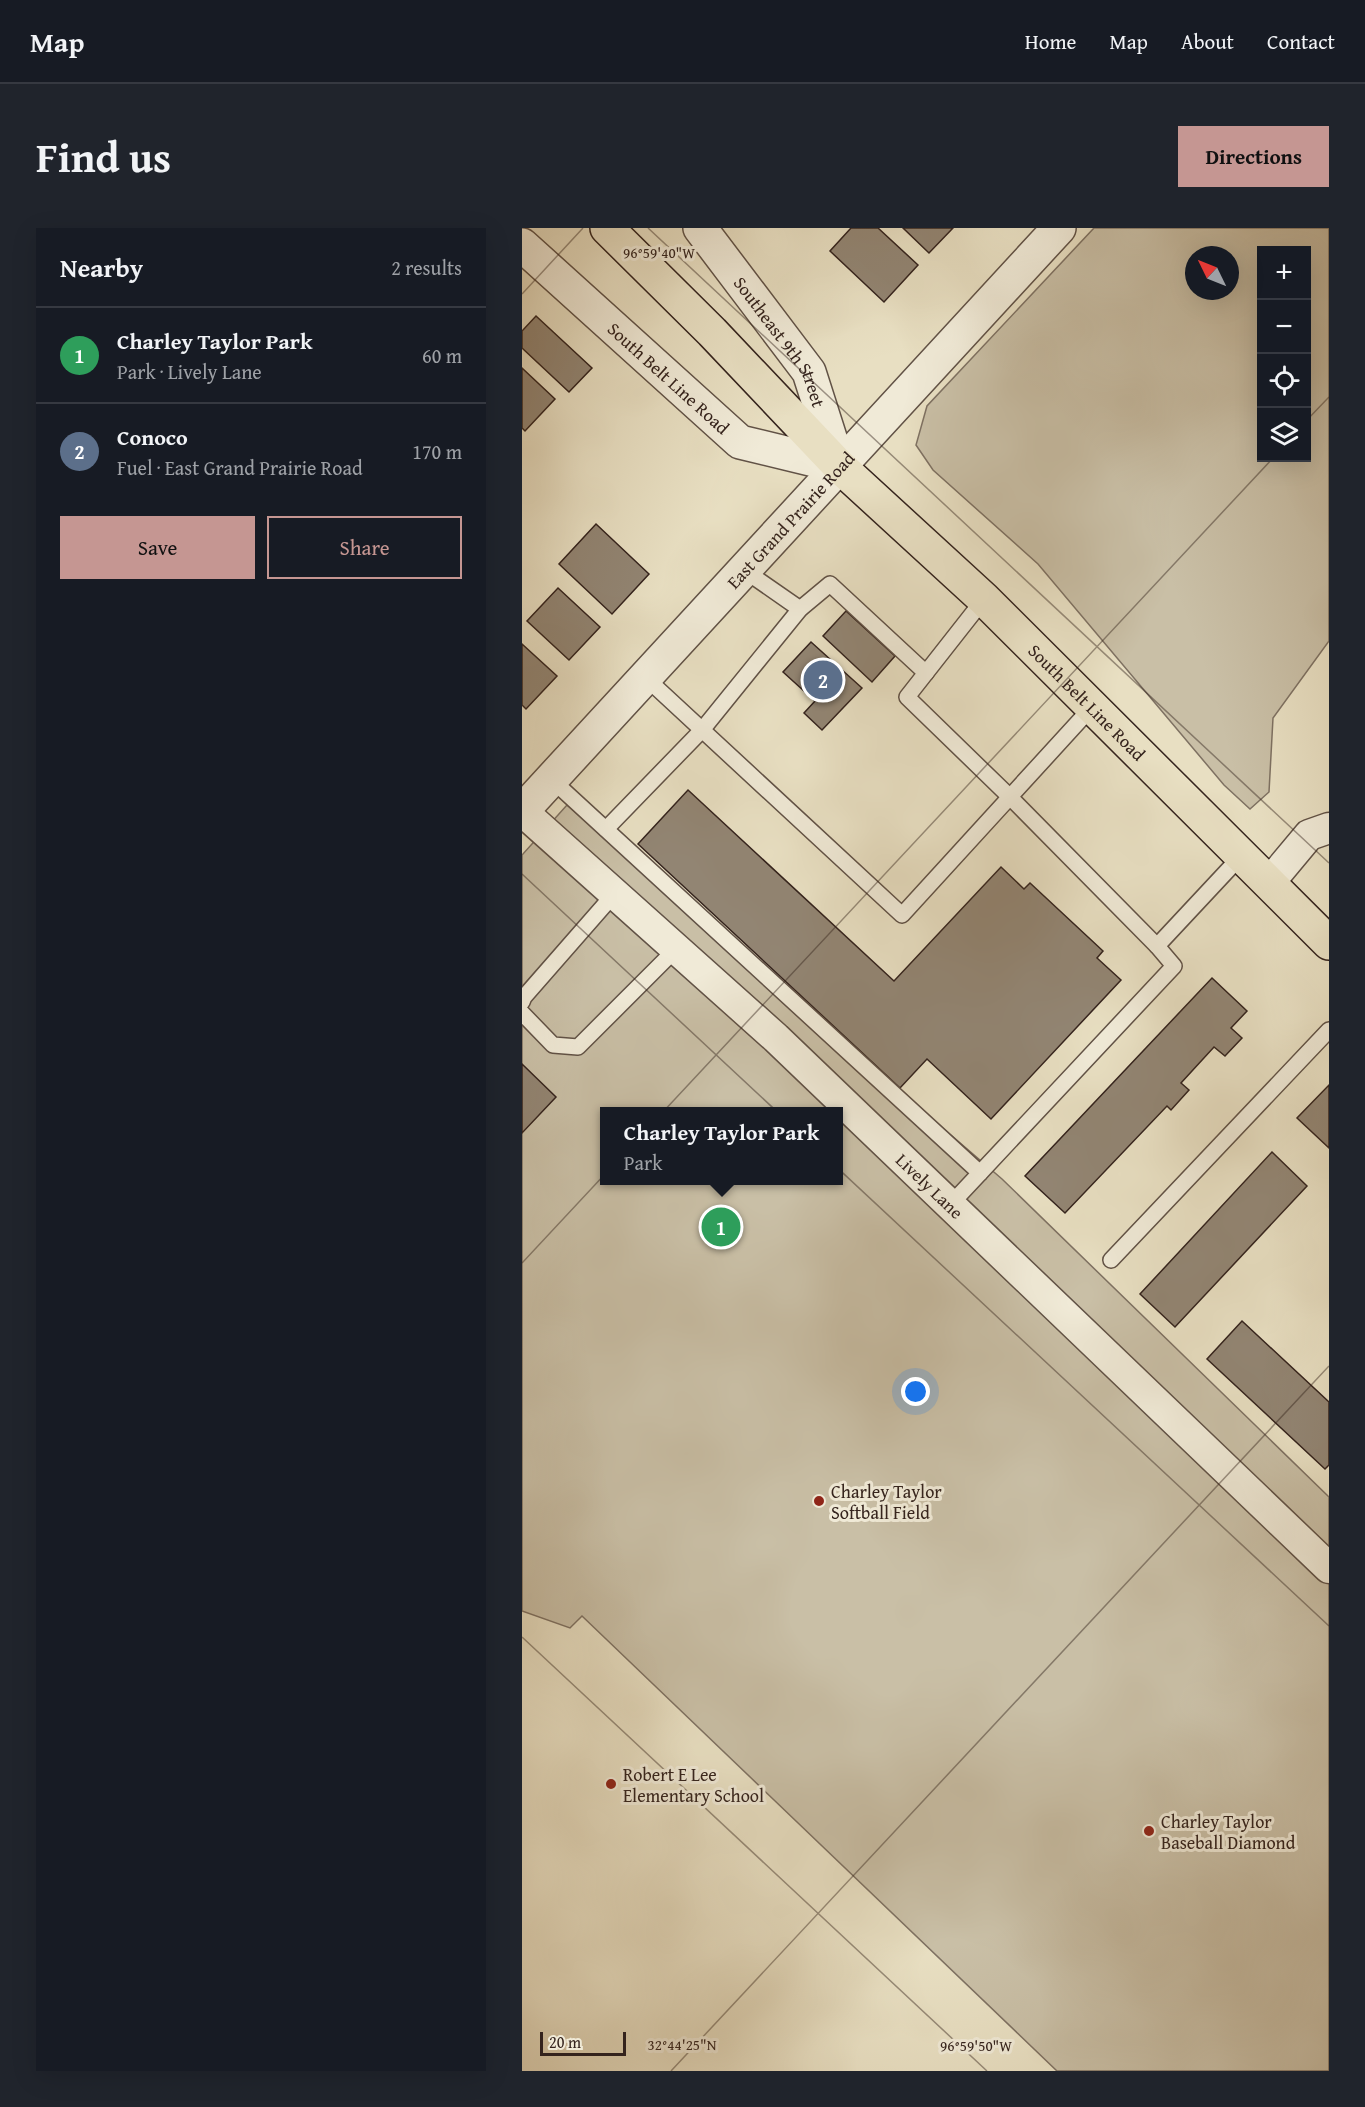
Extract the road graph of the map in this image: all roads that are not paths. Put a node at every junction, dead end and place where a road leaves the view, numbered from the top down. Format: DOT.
graph roads {
  1 [pos="607,228"];
  2 [pos="700,228"];
  3 [pos="1059,228"];
  4 [pos="523,248"];
  5 [pos="839,466"];
  6 [pos="744,570"];
  7 [pos="984,599"];
  8 [pos="800,609"];
  9 [pos="926,673"];
  10 [pos="645,677"];
  11 [pos="1092,707"];
  12 [pos="702,730"];
  13 [pos="551,779"];
  14 [pos="1010,797"];
  15 [pos="522,811"];
  16 [pos="1329,828"];
  17 [pos="606,829"];
  18 [pos="1242,855"];
  19 [pos="1269,883"];
  20 [pos="615,893"];
  21 [pos="1329,943"];
  22 [pos="1157,946"];
  23 [pos="676,948"];
  24 [pos="522,1002"];
  25 [pos="522,1013"];
  26 [pos="1329,1030"];
  27 [pos="980,1173"];
  28 [pos="950,1205"];
  29 [pos="1111,1260"];
  30 [pos="1329,1568"];
  1 -- 5 [label="main road, South Belt Line Road"];
  2 -- 5 [label="street, Southeast 9th Street"];
  3 -- 5 [label="street, East Grand Prairie Road"];
  4 -- 5 [label="street, South Belt Line Road"];
  5 -- 6 [label="street, East Grand Prairie Road"];
  5 -- 7 [label="main road, South Belt Line Road"];
  6 -- 8 [label="lane"];
  6 -- 10 [label="street, East Grand Prairie Road"];
  7 -- 9 [label="lane"];
  7 -- 11 [label="main road, South Belt Line Road"];
  8 -- 9 [label="lane"];
  8 -- 12 [label="lane"];
  9 -- 14 [label="lane"];
  10 -- 12 [label="lane"];
  10 -- 13 [label="street, East Grand Prairie Road"];
  11 -- 14 [label="lane"];
  11 -- 18 [label="main road, South Belt Line Road"];
  12 -- 14 [label="lane"];
  12 -- 17 [label="lane"];
  13 -- 15 [label="street, East Grand Prairie Road"];
  13 -- 17 [label="lane"];
  14 -- 22 [label="lane"];
  15 -- 20 [label="street, Lively Lane"];
  16 -- 19 [label="street"];
  17 -- 27 [label="lane"];
  18 -- 19 [label="main road, South Belt Line Road"];
  18 -- 22 [label="lane"];
  19 -- 21 [label="main road, South Belt Line Road"];
  20 -- 23 [label="street, Lively Lane"];
  20 -- 24 [label="lane"];
  22 -- 27 [label="lane"];
  23 -- 25 [label="lane"];
  23 -- 28 [label="street, Lively Lane"];
  26 -- 29 [label="lane"];
  27 -- 28 [label="lane"];
  28 -- 30 [label="street, Lively Lane"];
}
